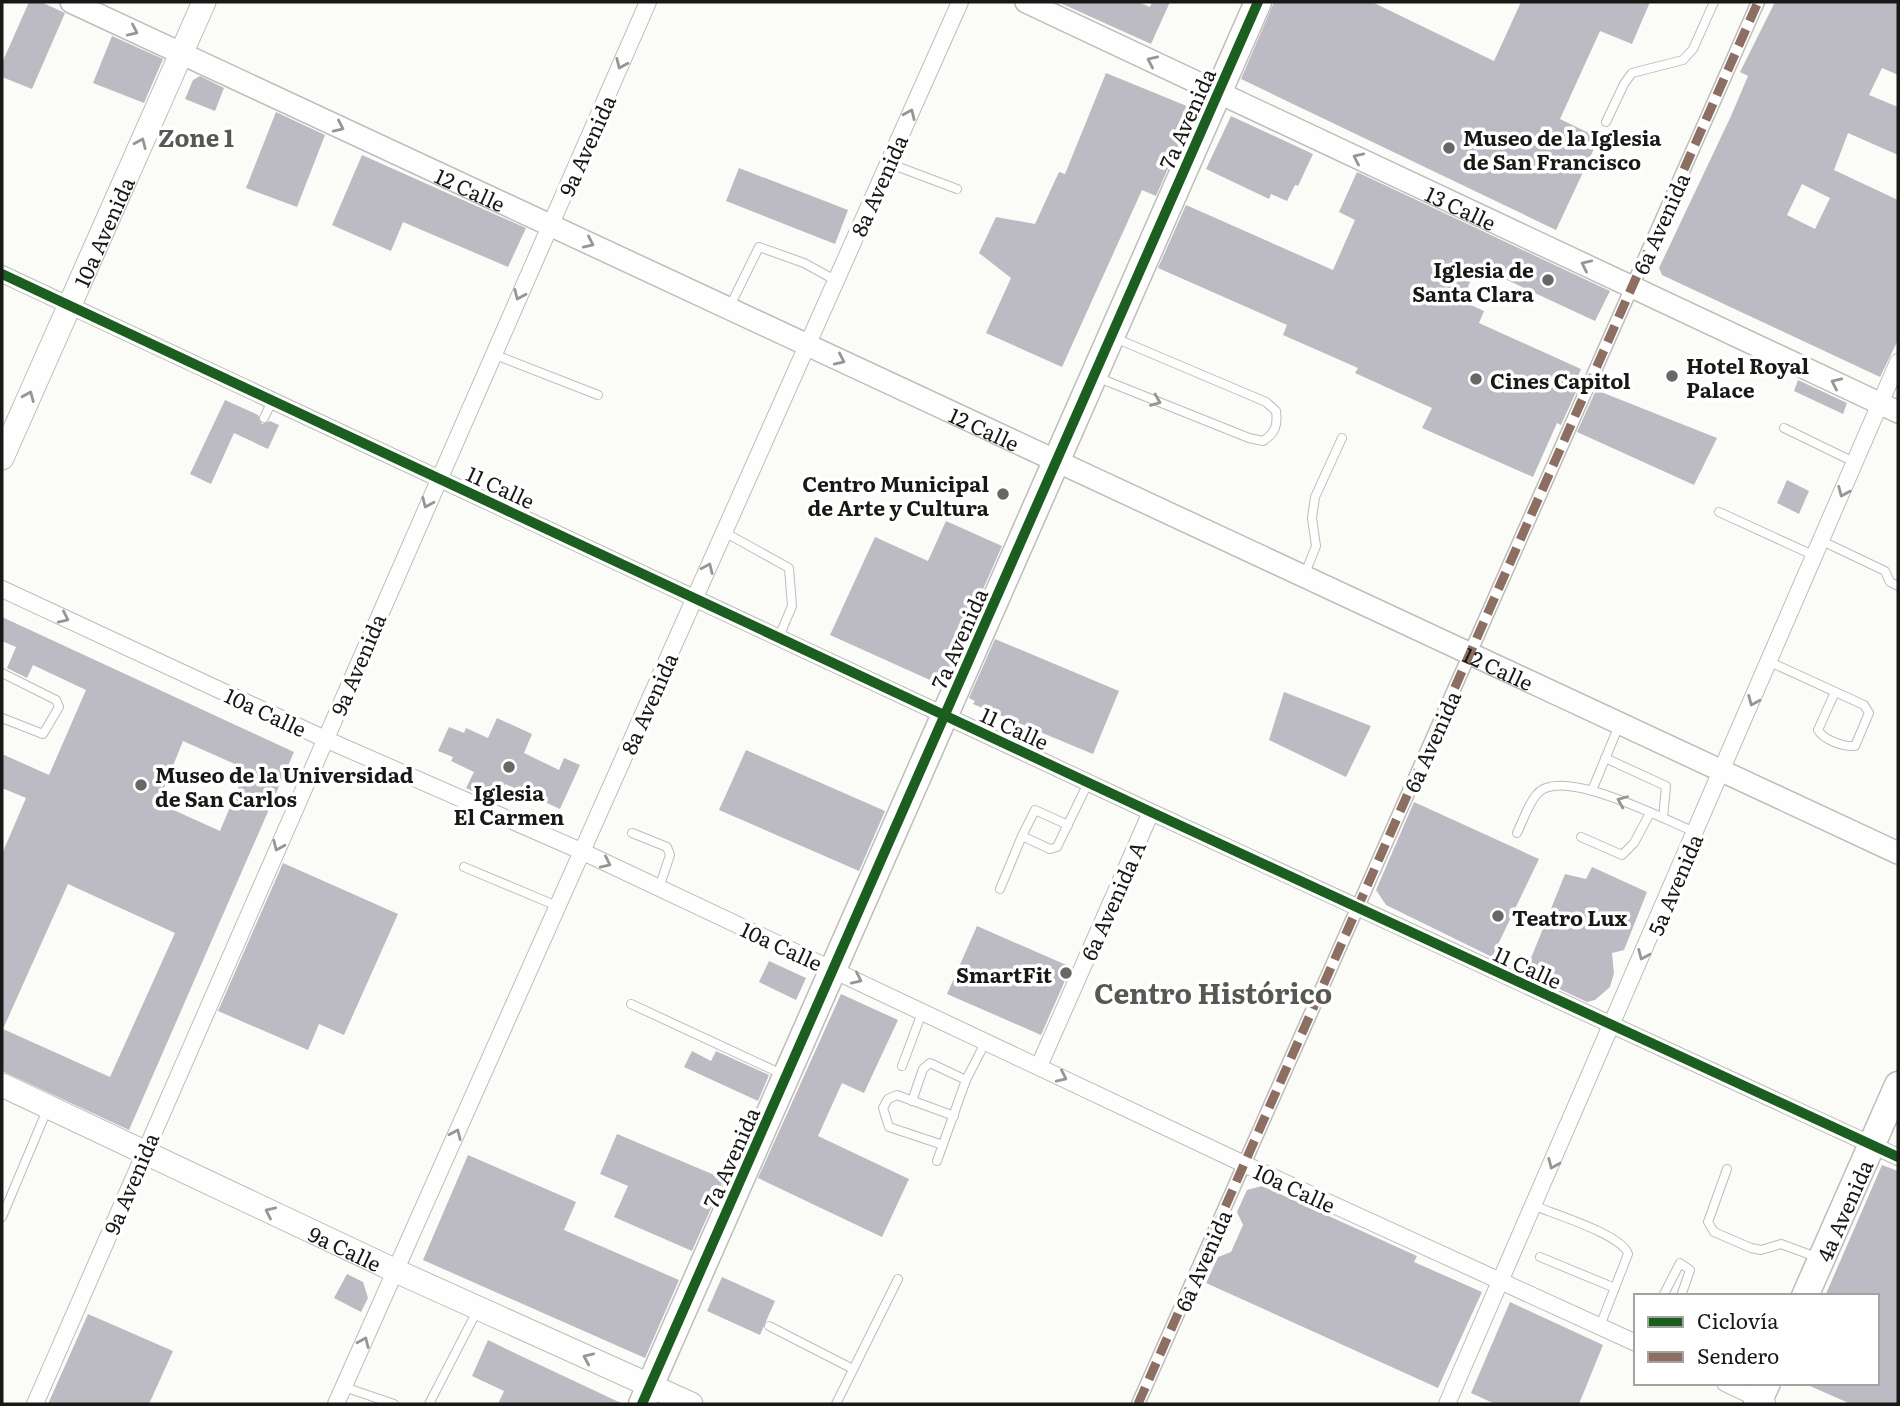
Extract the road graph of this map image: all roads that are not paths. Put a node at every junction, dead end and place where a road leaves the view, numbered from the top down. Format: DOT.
graph roads {
  1 [pos="71,2"];
  2 [pos="204,2"];
  3 [pos="648,2"];
  4 [pos="960,2"];
  5 [pos="1026,2"];
  6 [pos="1258,2"];
  7 [pos="1714,2"];
  8 [pos="1758,2"];
  9 [pos="181,53"];
  10 [pos="1218,92"];
  11 [pos="1606,122"];
  12 [pos="888,163"];
  13 [pos="957,189"];
  14 [pos="550,225"];
  15 [pos="2,274"];
  16 [pos="835,280"];
  17 [pos="1632,287"];
  18 [pos="68,305"];
  19 [pos="729,308"];
  20 [pos="1111,337"];
  21 [pos="806,344"];
  22 [pos="493,354"];
  23 [pos="1898,362"];
  24 [pos="1093,376"];
  25 [pos="598,395"];
  26 [pos="272,401"];
  27 [pos="1889,408"];
  28 [pos="264,418"];
  29 [pos="1784,428"];
  30 [pos="1342,438"];
  31 [pos="2,458"];
  32 [pos="1056,461"];
  33 [pos="1856,463"];
  34 [pos="438,478"];
  35 [pos="1720,512"];
  36 [pos="724,532"];
  37 [pos="1819,549"];
  38 [pos="1304,576"];
  39 [pos="1898,586"];
  40 [pos="2,589"];
  41 [pos="695,598"];
  42 [pos="779,637"];
  43 [pos="1470,653"];
  44 [pos="1770,662"];
  45 [pos="2,673"];
  46 [pos="1835,692"];
  47 [pos="945,715"];
  48 [pos="2,718"];
  49 [pos="1620,723"];
  50 [pos="325,739"];
  51 [pos="1605,758"];
  52 [pos="1723,771"];
  53 [pos="1088,783"];
  54 [pos="1593,788"];
  55 [pos="1151,812"];
  56 [pos="1650,813"];
  57 [pos="1663,818"];
  58 [pos="1068,825"];
  59 [pos="1696,832"];
  60 [pos="632,833"];
  61 [pos="1517,833"];
  62 [pos="1022,836"];
  63 [pos="1581,837"];
  64 [pos="581,851"];
  65 [pos="1898,853"];
  66 [pos="464,867"];
  67 [pos="659,888"];
  68 [pos="1000,889"];
  69 [pos="557,906"];
  70 [pos="1357,908"];
  71 [pos="834,969"];
  72 [pos="631,1004"];
  73 [pos="923,1010"];
  74 [pos="1612,1026"];
  75 [pos="985,1043"];
  76 [pos="902,1066"];
  77 [pos="1039,1066"];
  78 [pos="786,1076"];
  79 [pos="966,1080"];
  80 [pos="1898,1084"];
  81 [pos="2,1085"];
  82 [pos="912,1101"];
  83 [pos="48,1107"];
  84 [pos="954,1116"];
  85 [pos="943,1144"];
  86 [pos="1872,1145"];
  87 [pos="143,1152"];
  88 [pos="1898,1157"];
  89 [pos="937,1161"];
  90 [pos="1244,1164"];
  91 [pos="1727,1169"];
  92 [pos="1535,1206"];
  93 [pos="2,1217"];
  94 [pos="1540,1256"];
  95 [pos="1822,1259"];
  96 [pos="396,1271"];
  97 [pos="898,1279"];
  98 [pos="1502,1281"];
  99 [pos="1615,1288"];
  100 [pos="1664,1294"];
  101 [pos="1682,1294"];
  102 [pos="1806,1294"];
  103 [pos="478,1308"];
  104 [pos="769,1326"];
  105 [pos="1600,1326"];
  106 [pos="1634,1342"];
  107 [pos="853,1369"];
  108 [pos="1730,1385"];
  109 [pos="344,1387"];
  110 [pos="646,1395"];
  111 [pos="1763,1398"];
  112 [pos="35,1404"];
  113 [pos="336,1404"];
  114 [pos="394,1404"];
  115 [pos="429,1404"];
  116 [pos="691,1404"];
  117 [pos="836,1404"];
  118 [pos="1138,1404"];
  119 [pos="1447,1404"];
  1 -- 9 [label="street, 12 Calle, one-way"];
  2 -- 9 [label="main road, 10a Avenida"];
  3 -- 14 [label="street, 9a Avenida, one-way"];
  12 -- 4 [label="street, 8a Avenida, one-way"];
  10 -- 5 [label="street, 13 Calle, one-way"];
  6 -- 10 [label="main road, 7a Avenida"];
  7 -- 11 [label="lane"];
  8 -- 17 [label="street, 6a Avenida"];
  9 -- 14 [label="street, 12 Calle, one-way"];
  18 -- 9 [label="main road, 10a Avenida, one-way"];
  17 -- 10 [label="street, 13 Calle, one-way"];
  10 -- 20 [label="main road, 7a Avenida"];
  12 -- 13 [label="lane"];
  12 -- 16 [label="street, 8a Avenida"];
  14 -- 19 [label="street, 12 Calle, one-way"];
  14 -- 22 [label="street, 9a Avenida, one-way"];
  15 -- 18 [label="street, 11 Calle"];
  16 -- 19 [label="lane"];
  16 -- 21 [label="street, 8a Avenida"];
  27 -- 17 [label="street, 13 Calle, one-way"];
  17 -- 43 [label="street, 6a Avenida"];
  18 -- 26 [label="street, 11 Calle"];
  31 -- 18 [label="main road, 10a Avenida, one-way"];
  19 -- 21 [label="street, 12 Calle"];
  20 -- 24 [label="main road, 7a Avenida"];
  24 -- 20 [label="lane, one-way"];
  21 -- 32 [label="street, 12 Calle, one-way"];
  21 -- 36 [label="street, 8a Avenida"];
  22 -- 25 [label="lane"];
  22 -- 34 [label="street, 9a Avenida"];
  23 -- 27 [label="street, 5a Avenida"];
  24 -- 32 [label="main road, 7a Avenida"];
  26 -- 28 [label="lane"];
  26 -- 34 [label="street, 11 Calle"];
  27 -- 33 [label="street, 5a Avenida"];
  29 -- 33 [label="lane"];
  30 -- 38 [label="lane"];
  32 -- 38 [label="street, 12 Calle"];
  32 -- 47 [label="main road, 7a Avenida"];
  33 -- 37 [label="street, 5a Avenida, one-way"];
  34 -- 41 [label="street, 11 Calle"];
  34 -- 50 [label="street, 9a Avenida, one-way"];
  35 -- 37 [label="lane"];
  41 -- 36 [label="street, 8a Avenida, one-way"];
  36 -- 42 [label="lane"];
  37 -- 39 [label="lane"];
  37 -- 44 [label="street, 5a Avenida"];
  38 -- 43 [label="street, 12 Calle"];
  40 -- 50 [label="street, 10a Calle, one-way"];
  41 -- 42 [label="street, 11 Calle"];
  41 -- 64 [label="street, 8a Avenida"];
  42 -- 47 [label="street, 11 Calle"];
  43 -- 49 [label="street, 12 Calle"];
  43 -- 70 [label="street, 6a Avenida"];
  44 -- 46 [label="lane"];
  44 -- 52 [label="street, 5a Avenida, one-way"];
  45 -- 48 [label="lane"];
  46 -- 46 [label="lane"];
  47 -- 53 [label="street, 11 Calle"];
  47 -- 71 [label="main road, 7a Avenida"];
  49 -- 51 [label="lane"];
  49 -- 52 [label="street, 12 Calle"];
  50 -- 64 [label="street, 10a Calle"];
  50 -- 87 [label="street, 9a Avenida, one-way"];
  51 -- 54 [label="lane"];
  51 -- 57 [label="lane"];
  52 -- 59 [label="street, 5a Avenida"];
  52 -- 65 [label="street, 12 Calle"];
  53 -- 55 [label="street, 11 Calle"];
  53 -- 58 [label="lane"];
  56 -- 54 [label="lane, one-way"];
  54 -- 61 [label="lane"];
  55 -- 70 [label="street, 11 Calle"];
  55 -- 77 [label="street, 6a Avenida A"];
  56 -- 57 [label="lane"];
  56 -- 63 [label="lane"];
  57 -- 59 [label="lane"];
  58 -- 62 [label="lane"];
  58 -- 62 [label="lane"];
  59 -- 74 [label="street, 5a Avenida, one-way"];
  60 -- 67 [label="lane"];
  62 -- 68 [label="lane"];
  64 -- 67 [label="street, 10a Calle, one-way"];
  64 -- 69 [label="street, 8a Avenida"];
  66 -- 69 [label="lane"];
  67 -- 71 [label="street, 10a Calle"];
  96 -- 69 [label="street, 8a Avenida, one-way"];
  70 -- 74 [label="street, 11 Calle"];
  70 -- 90 [label="street, 6a Avenida"];
  71 -- 73 [label="street, 10a Calle, one-way"];
  71 -- 78 [label="main road, 7a Avenida"];
  72 -- 78 [label="lane"];
  73 -- 75 [label="street, 10a Calle"];
  73 -- 76 [label="lane"];
  74 -- 86 [label="street, 11 Calle"];
  74 -- 92 [label="street, 5a Avenida, one-way"];
  75 -- 77 [label="street, 10a Calle"];
  75 -- 79 [label="lane"];
  77 -- 90 [label="street, 10a Calle, one-way"];
  78 -- 110 [label="main road, 7a Avenida"];
  79 -- 82 [label="lane"];
  79 -- 84 [label="lane"];
  80 -- 86 [label="main road, 4a Avenida"];
  81 -- 83 [label="main road, 9a Calle"];
  82 -- 84 [label="lane"];
  82 -- 85 [label="lane"];
  83 -- 87 [label="main road, 9a Calle"];
  83 -- 93 [label="lane"];
  84 -- 85 [label="lane"];
  85 -- 89 [label="lane"];
  86 -- 88 [label="street, 11 Calle"];
  86 -- 95 [label="main road, 4a Avenida"];
  96 -- 87 [label="main road, 9a Calle, one-way"];
  87 -- 112 [label="street, 9a Avenida"];
  90 -- 98 [label="street, 10a Calle"];
  90 -- 118 [label="street, 6a Avenida"];
  91 -- 95 [label="lane"];
  92 -- 98 [label="street, 5a Avenida"];
  92 -- 99 [label="lane"];
  94 -- 99 [label="lane"];
  95 -- 102 [label="main road, 4a Avenida"];
  96 -- 103 [label="main road, 9a Calle"];
  109 -- 96 [label="street, 8a Avenida, one-way"];
  97 -- 107 [label="lane"];
  98 -- 105 [label="street, 10a Calle"];
  98 -- 119 [label="street, 5a Avenida"];
  99 -- 105 [label="lane"];
  100 -- 101 [label="lane"];
  110 -- 103 [label="main road, 9a Calle, one-way"];
  103 -- 115 [label="lane"];
  104 -- 107 [label="lane"];
  105 -- 106 [label="street, 10a Calle"];
  107 -- 117 [label="lane"];
  108 -- 111 [label="street"];
  109 -- 113 [label="street, 8a Avenida"];
  109 -- 114 [label="lane"];
  110 -- 116 [label="main road, 9a Calle"];
}
